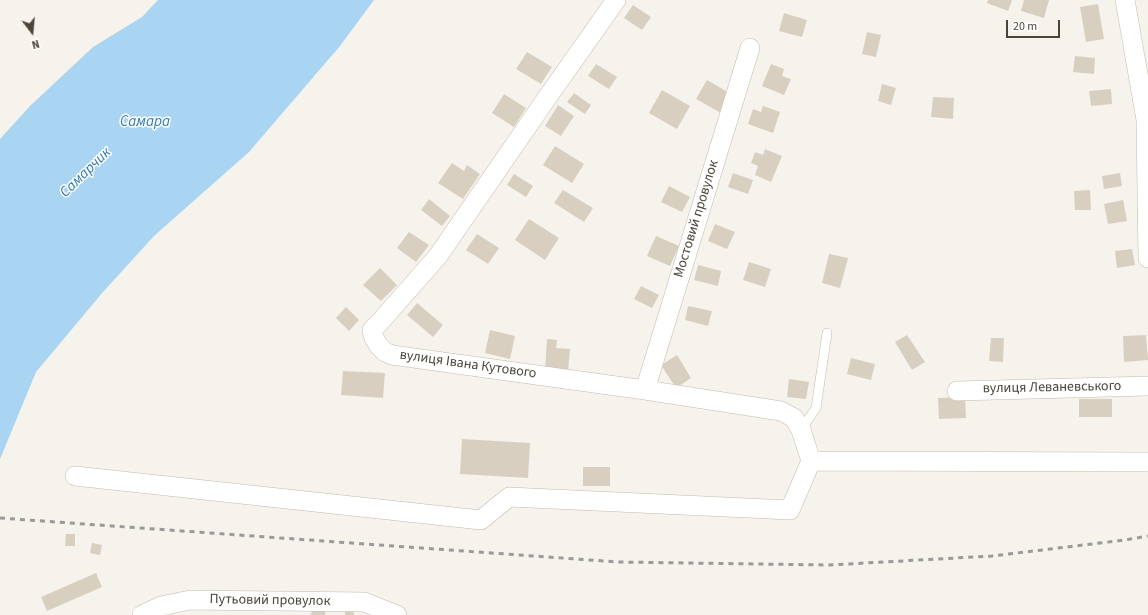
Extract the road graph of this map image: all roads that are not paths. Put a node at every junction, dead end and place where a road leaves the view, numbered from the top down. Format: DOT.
graph roads {
  1 [pos="616,0"];
  2 [pos="1125,0"];
  3 [pos="750,48"];
  4 [pos="1147,124"];
  5 [pos="1148,258"];
  6 [pos="827,333"];
  7 [pos="1148,386"];
  8 [pos="645,390"];
  9 [pos="957,391"];
  10 [pos="801,430"];
  11 [pos="811,460"];
  12 [pos="1148,462"];
  13 [pos="75,476"];
  14 [pos="142,615"];
  15 [pos="397,615"];
  1 -- 8 [label="street, вулиця Івана Кутового"];
  2 -- 4 [label="street"];
  3 -- 8 [label="street, Мостовий провулок"];
  4 -- 5 [label="street"];
  6 -- 10 [label="lane"];
  7 -- 9 [label="street, вулиця Леваневського"];
  8 -- 10 [label="street, вулиця Івана Кутового"];
  10 -- 11 [label="street, вулиця Івана Кутового"];
  11 -- 12 [label="street"];
  11 -- 13 [label="street"];
  14 -- 15 [label="street, Путьовий провулок"];
}
